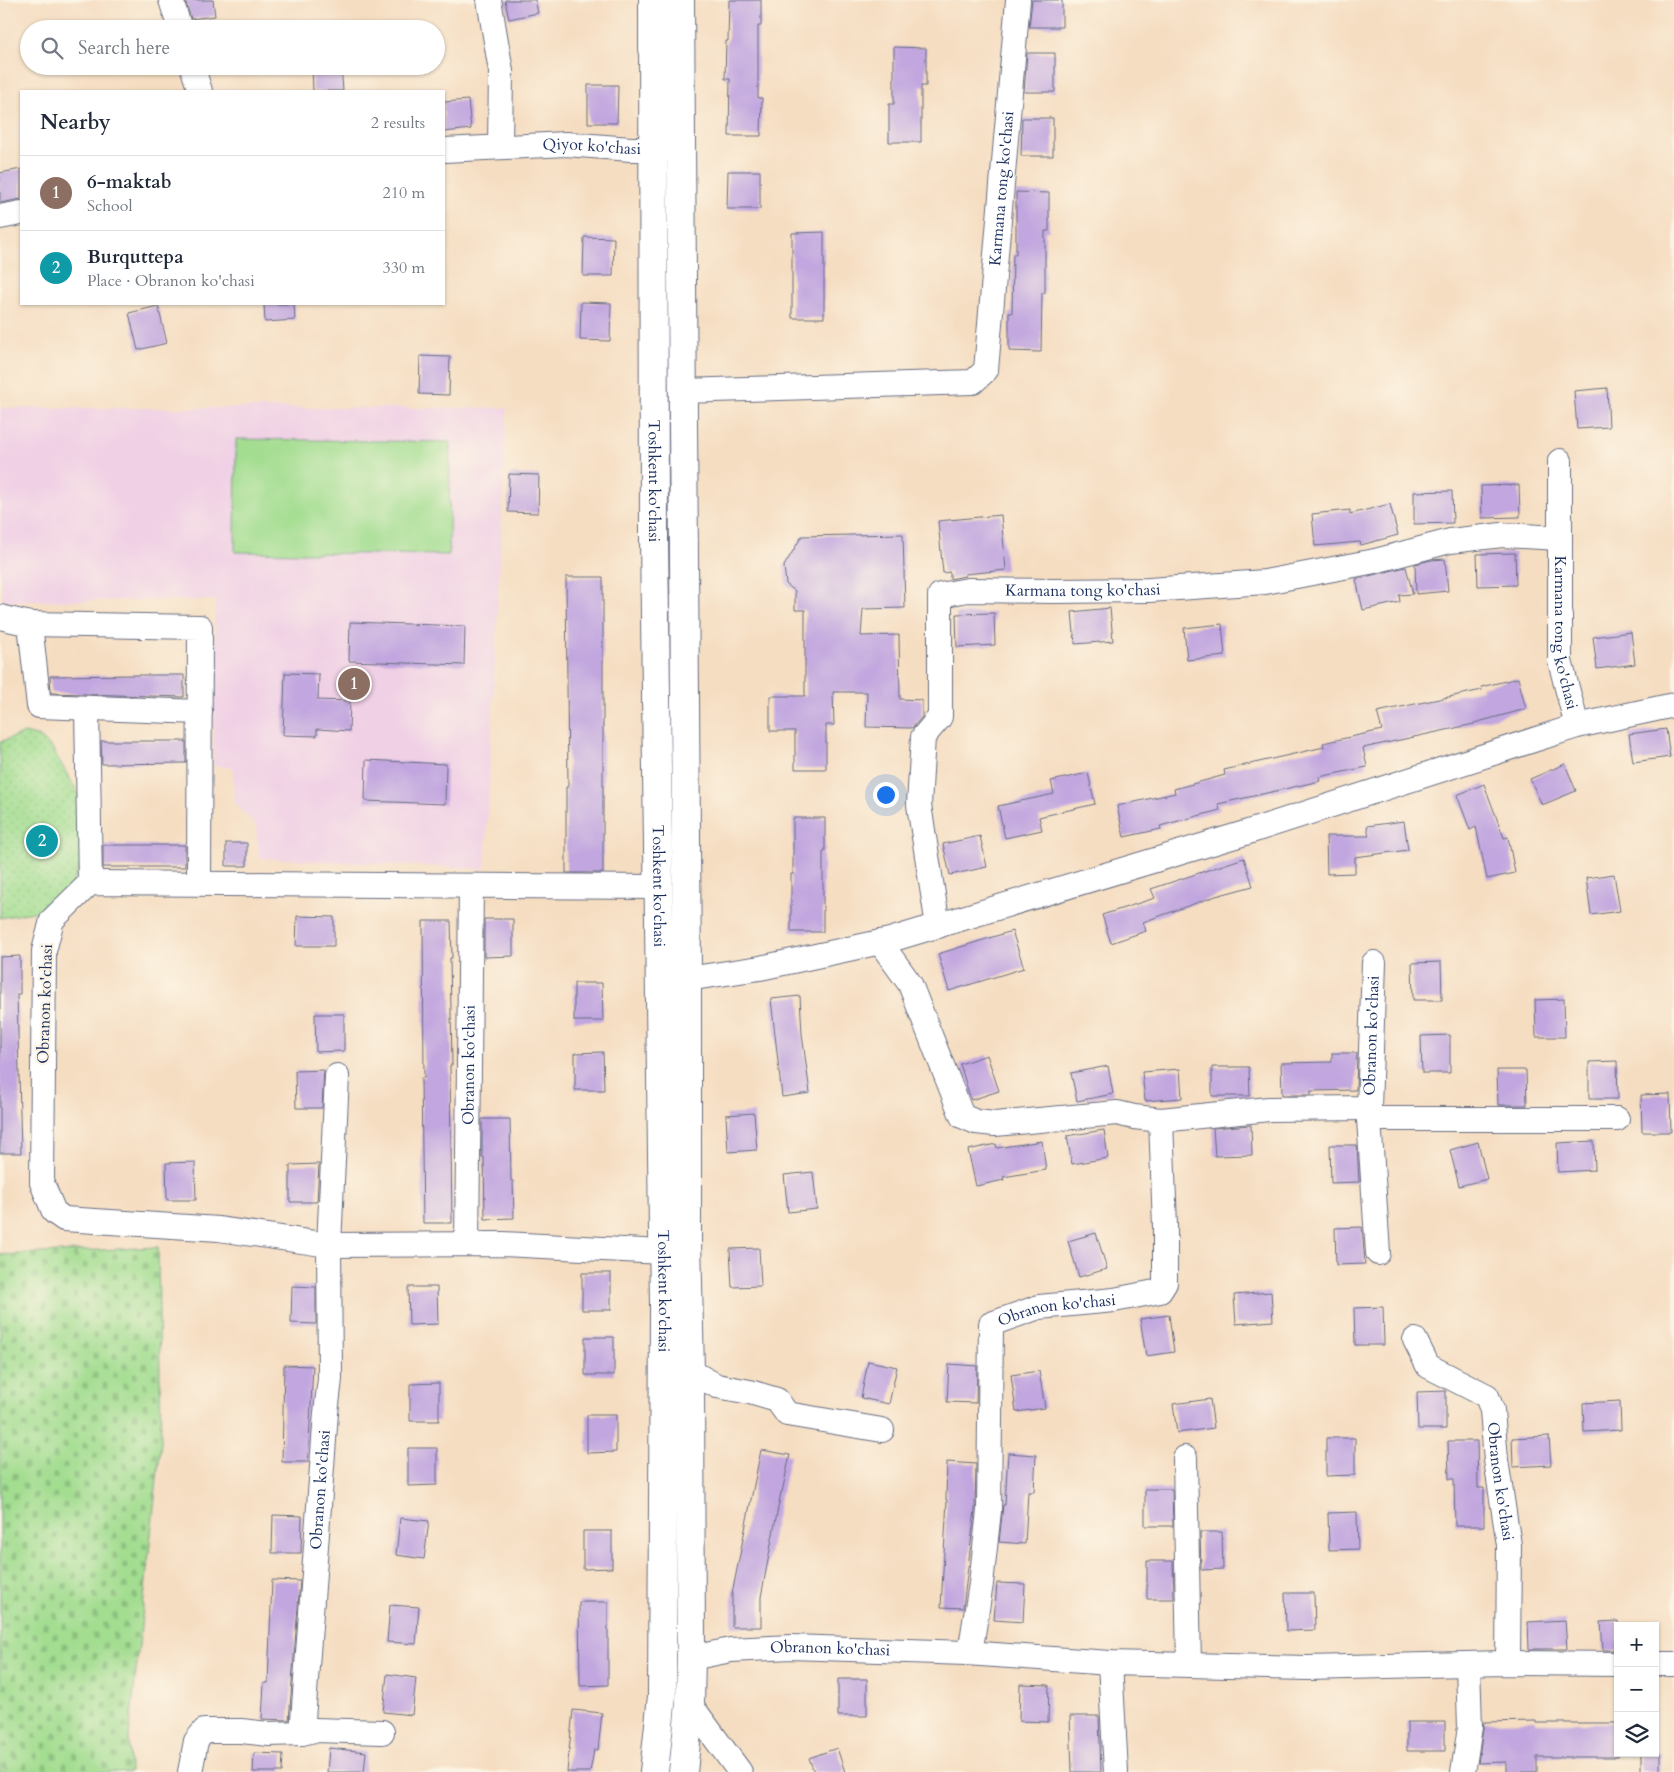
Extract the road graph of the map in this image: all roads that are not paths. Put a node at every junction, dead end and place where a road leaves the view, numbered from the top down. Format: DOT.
graph roads {
  1 [pos="171,0"];
  2 [pos="489,0"];
  3 [pos="653,0"];
  4 [pos="680,0"];
  5 [pos="1018,0"];
  6 [pos="177,20"];
  7 [pos="195,75"];
  8 [pos="200,90"];
  9 [pos="500,147"];
  10 [pos="653,148"];
  11 [pos="681,149"];
  12 [pos="445,150"];
  13 [pos="20,213"];
  14 [pos="0,217"];
  15 [pos="683,391"];
  16 [pos="1560,461"];
  17 [pos="1560,538"];
  18 [pos="0,617"];
  19 [pos="30,624"];
  20 [pos="1674,705"];
  21 [pos="87,708"];
  22 [pos="200,712"];
  23 [pos="1577,726"];
  24 [pos="90,883"];
  25 [pos="198,883"];
  26 [pos="471,886"];
  27 [pos="659,887"];
  28 [pos="938,926"];
  29 [pos="880,942"];
  30 [pos="1374,963"];
  31 [pos="687,978"];
  32 [pos="338,1076"];
  33 [pos="1369,1114"];
  34 [pos="1617,1119"];
  35 [pos="1161,1120"];
  36 [pos="467,1244"];
  37 [pos="329,1245"];
  38 [pos="663,1252"];
  39 [pos="1378,1253"];
  40 [pos="1415,1340"];
  41 [pos="690,1371"];
  42 [pos="882,1430"];
  43 [pos="1185,1458"];
  44 [pos="970,1653"];
  45 [pos="692,1658"];
  46 [pos="1110,1663"];
  47 [pos="1508,1663"];
  48 [pos="1468,1664"];
  49 [pos="1614,1664"];
  50 [pos="1659,1664"];
  51 [pos="1674,1664"];
  52 [pos="1189,1665"];
  53 [pos="690,1704"];
  54 [pos="382,1732"];
  55 [pos="302,1733"];
  56 [pos="190,1772"];
  57 [pos="654,1772"];
  58 [pos="683,1772"];
  59 [pos="740,1772"];
  60 [pos="1116,1772"];
  61 [pos="1463,1772"];
  1 -- 6 [label="street"];
  2 -- 9 [label="street"];
  3 -- 10 [label="highway, Toshkent ko'chasi"];
  4 -- 11 [label="highway, Toshkent ko'chasi"];
  5 -- 15 [label="street, Karmana tong ko'chasi"];
  7 -- 8 [label="street"];
  9 -- 10 [label="street, Qiyot ko'chasi"];
  9 -- 12 [label="street, Qiyot ko'chasi"];
  10 -- 11 [label="street, Qiyot ko'chasi"];
  10 -- 27 [label="highway, Toshkent ko'chasi"];
  11 -- 15 [label="highway, Toshkent ko'chasi"];
  13 -- 14 [label="street"];
  15 -- 31 [label="highway, Toshkent ko'chasi"];
  16 -- 17 [label="street, Karmana tong ko'chasi"];
  17 -- 23 [label="street, Karmana tong ko'chasi"];
  17 -- 28 [label="street, Karmana tong ko'chasi"];
  18 -- 19 [label="street"];
  19 -- 21 [label="street"];
  19 -- 22 [label="street"];
  20 -- 23 [label="street"];
  21 -- 22 [label="street"];
  21 -- 24 [label="street"];
  22 -- 25 [label="street"];
  23 -- 28 [label="street"];
  24 -- 25 [label="street"];
  24 -- 37 [label="street, Obranon ko'chasi"];
  25 -- 26 [label="street"];
  26 -- 27 [label="street"];
  26 -- 36 [label="street, Obranon ko'chasi"];
  27 -- 38 [label="highway, Toshkent ko'chasi"];
  28 -- 29 [label="street"];
  29 -- 31 [label="street"];
  29 -- 35 [label="street, Obranon ko'chasi"];
  30 -- 33 [label="street, Obranon ko'chasi"];
  31 -- 41 [label="highway, Toshkent ko'chasi"];
  32 -- 37 [label="street, Obranon ko'chasi"];
  33 -- 34 [label="street, Obranon ko'chasi"];
  33 -- 35 [label="street, Obranon ko'chasi"];
  33 -- 39 [label="street, Obranon ko'chasi"];
  35 -- 44 [label="street, Obranon ko'chasi"];
  36 -- 37 [label="street, Obranon ko'chasi"];
  36 -- 38 [label="street, Obranon ko'chasi"];
  37 -- 55 [label="street, Obranon ko'chasi"];
  38 -- 57 [label="highway, Toshkent ko'chasi"];
  40 -- 47 [label="street, Obranon ko'chasi"];
  41 -- 42 [label="street"];
  41 -- 45 [label="highway, Toshkent ko'chasi"];
  43 -- 52 [label="street"];
  44 -- 45 [label="street, Obranon ko'chasi"];
  44 -- 46 [label="street, Obranon ko'chasi"];
  45 -- 53 [label="highway, Toshkent ko'chasi"];
  46 -- 52 [label="street, Obranon ko'chasi"];
  46 -- 60 [label="street"];
  47 -- 48 [label="street, Obranon ko'chasi"];
  47 -- 49 [label="street, Obranon ko'chasi"];
  48 -- 52 [label="street, Obranon ko'chasi"];
  48 -- 61 [label="street"];
  50 -- 51 [label="street"];
  53 -- 58 [label="highway, Toshkent ko'chasi"];
  53 -- 59 [label="street"];
  54 -- 55 [label="street"];
  55 -- 56 [label="street"];
}
